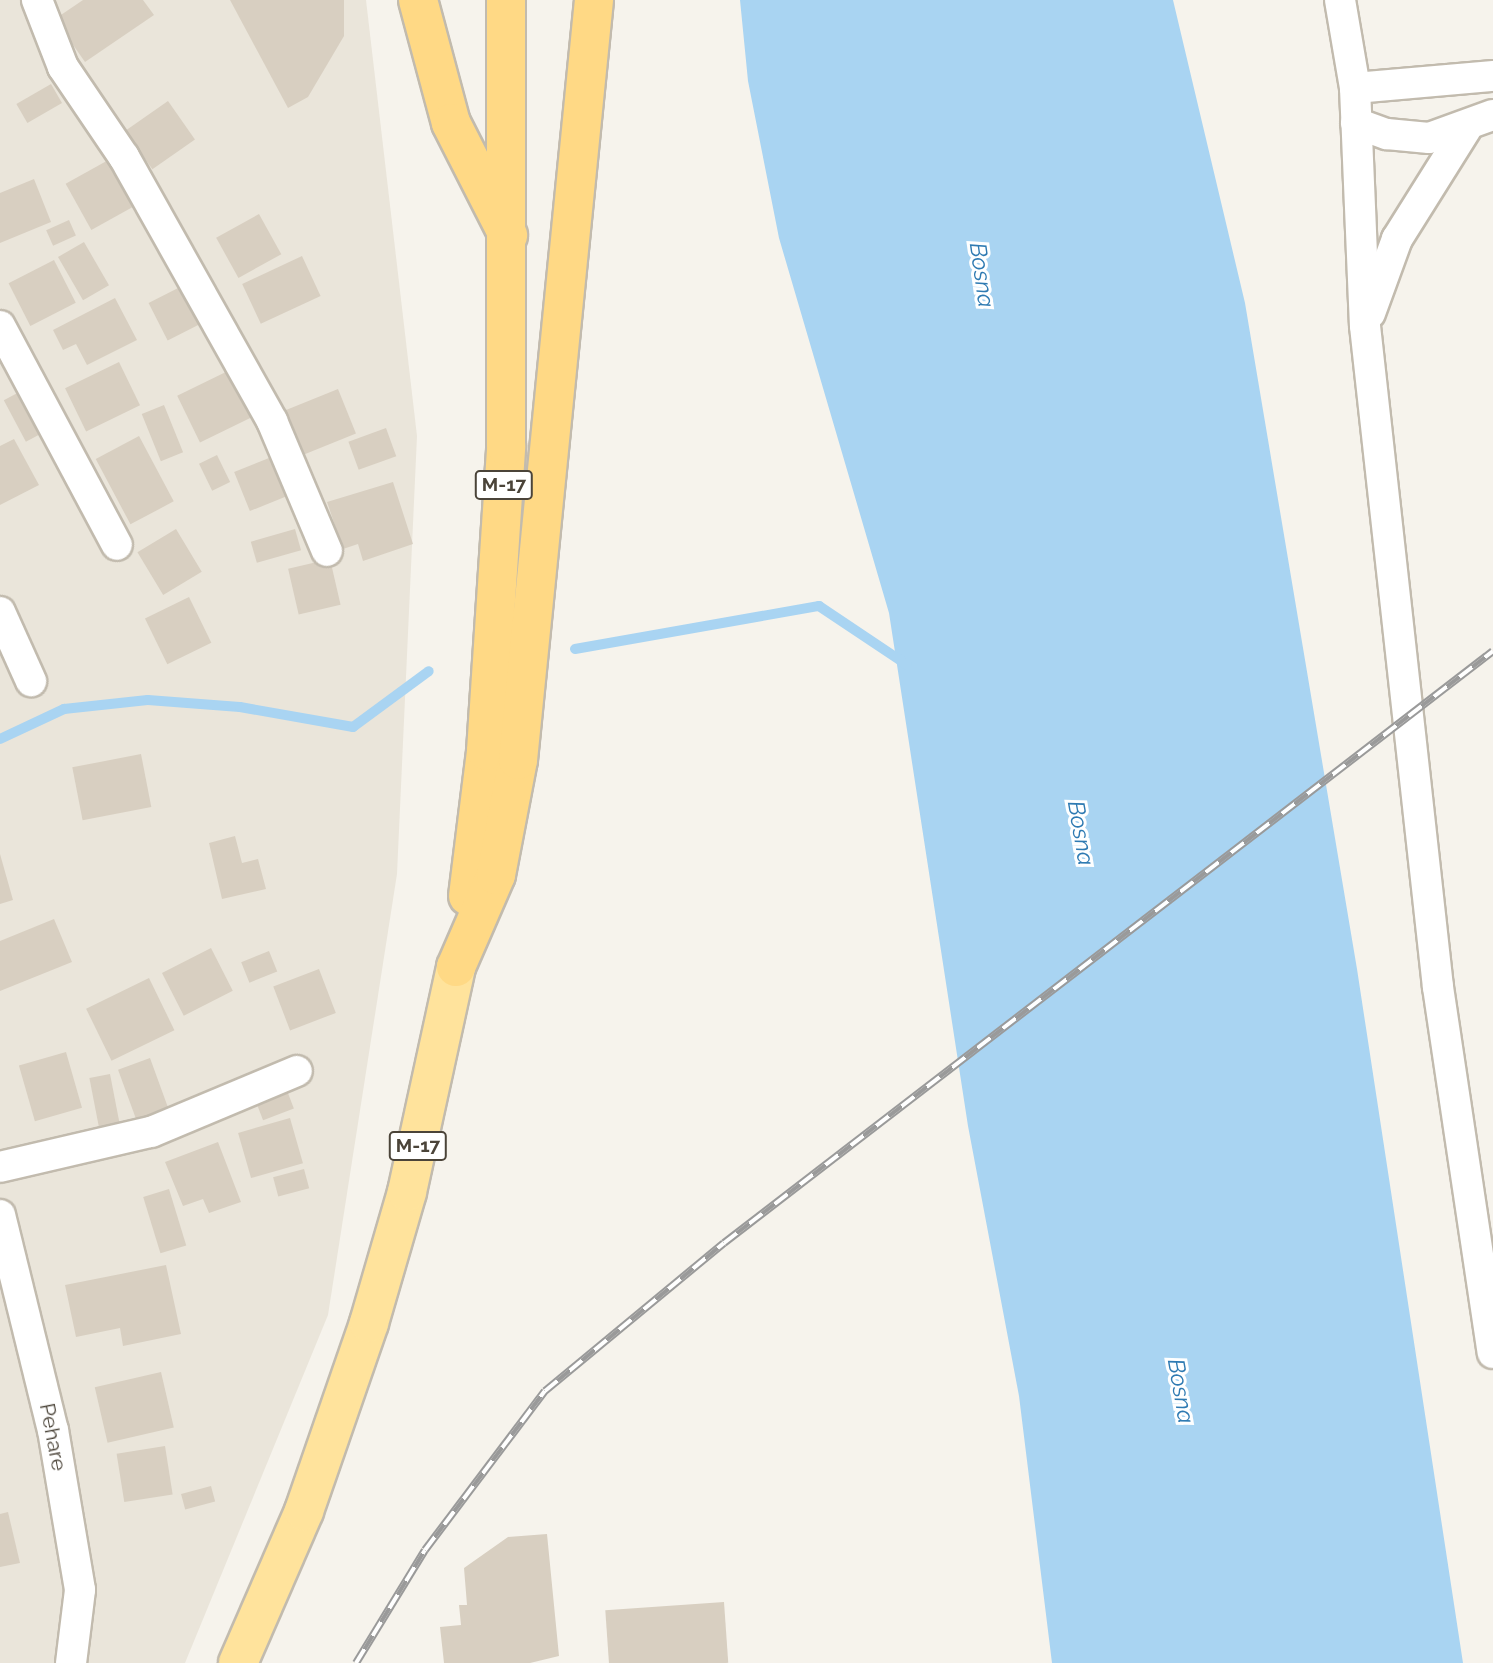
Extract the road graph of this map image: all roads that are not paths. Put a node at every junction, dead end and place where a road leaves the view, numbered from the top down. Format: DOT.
graph roads {
  1 [pos="37,0"];
  2 [pos="418,0"];
  3 [pos="506,0"];
  4 [pos="594,0"];
  5 [pos="1340,0"];
  6 [pos="1493,76"];
  7 [pos="1355,88"];
  8 [pos="1493,115"];
  9 [pos="1356,123"];
  10 [pos="1466,129"];
  11 [pos="510,237"];
  12 [pos="0,326"];
  13 [pos="1365,326"];
  14 [pos="117,545"];
  15 [pos="327,551"];
  16 [pos="0,612"];
  17 [pos="31,681"];
  18 [pos="456,967"];
  19 [pos="297,1071"];
  20 [pos="0,1167"];
  21 [pos="0,1215"];
  22 [pos="1493,1353"];
  23 [pos="71,1663"];
  24 [pos="238,1663"];
  1 -- 15 [label="street"];
  2 -- 11 [label="highway"];
  3 -- 11 [label="highway, M-17"];
  4 -- 18 [label="highway"];
  5 -- 7 [label="street"];
  6 -- 7 [label="street"];
  7 -- 9 [label="street"];
  8 -- 10 [label="street"];
  9 -- 10 [label="street"];
  9 -- 13 [label="street"];
  10 -- 13 [label="street"];
  11 -- 18 [label="highway, M-17"];
  12 -- 14 [label="street"];
  13 -- 22 [label="street"];
  16 -- 17 [label="street"];
  18 -- 24 [label="main road, M-17"];
  19 -- 20 [label="street"];
  21 -- 23 [label="street, Pehare"];
}
